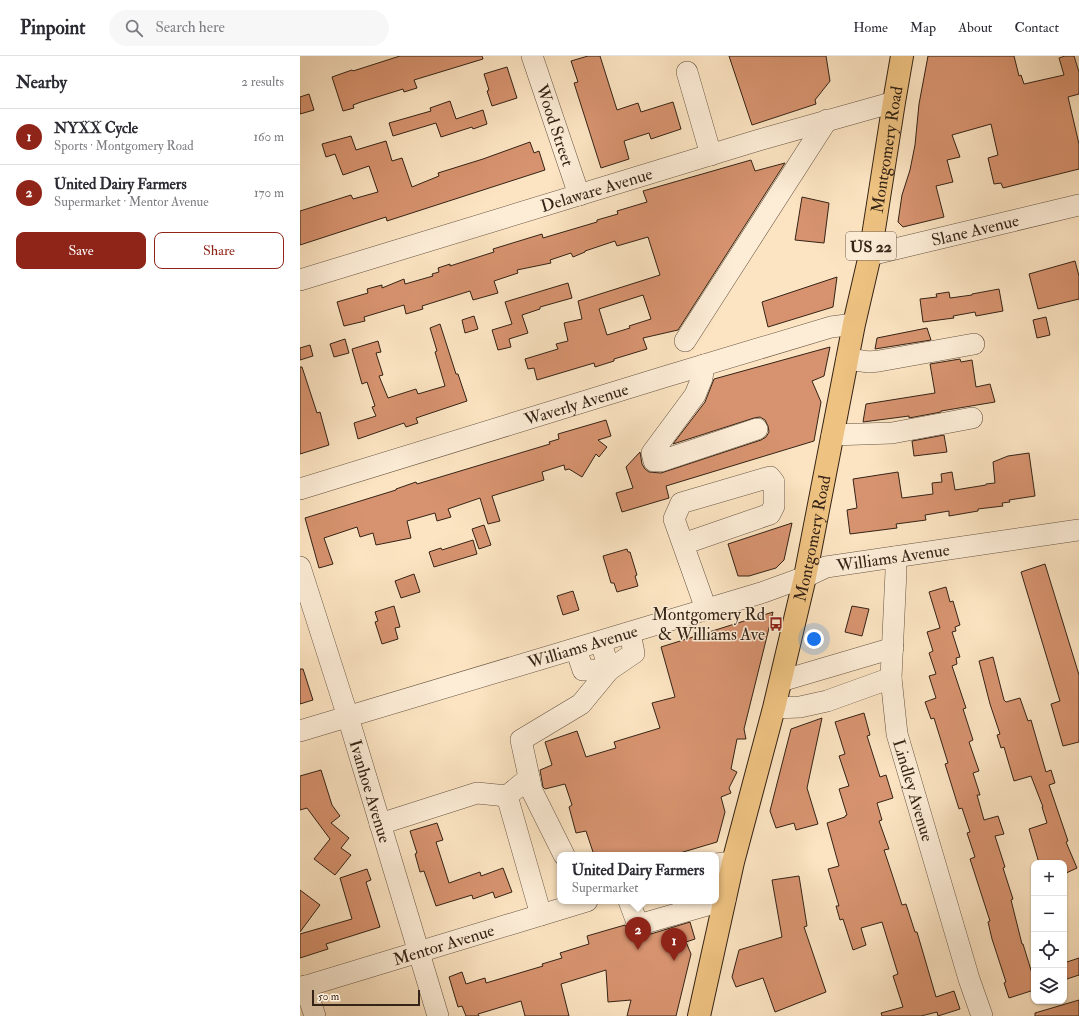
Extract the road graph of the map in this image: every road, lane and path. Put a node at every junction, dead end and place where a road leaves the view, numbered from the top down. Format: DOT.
graph roads {
  1 [pos="532,56"];
  2 [pos="902,56"];
  3 [pos="687,72"];
  4 [pos="894,102"];
  5 [pos="827,120"];
  6 [pos="711,154"];
  7 [pos="579,195"];
  8 [pos="1079,204"];
  9 [pos="870,255"];
  10 [pos="300,280"];
  11 [pos="854,324"];
  12 [pos="685,341"];
  13 [pos="974,344"];
  14 [pos="847,359"];
  15 [pos="704,365"];
  16 [pos="972,418"];
  17 [pos="757,429"];
  18 [pos="832,435"];
  19 [pos="300,489"];
  20 [pos="1079,531"];
  21 [pos="683,544"];
  22 [pos="895,557"];
  23 [pos="300,567"];
  24 [pos="804,577"];
  25 [pos="706,609"];
  26 [pos="630,633"];
  27 [pos="601,642"];
  28 [pos="893,648"];
  29 [pos="576,649"];
  30 [pos="609,670"];
  31 [pos="891,678"];
  32 [pos="781,680"];
  33 [pos="774,708"];
  34 [pos="348,717"];
  35 [pos="300,731"];
  36 [pos="530,778"];
  37 [pos="507,796"];
  38 [pos="380,824"];
  39 [pos="562,852"];
  40 [pos="725,863"];
  41 [pos="725,900"];
  42 [pos="719,902"];
  43 [pos="577,904"];
  44 [pos="630,904"];
  45 [pos="711,904"];
  46 [pos="541,915"];
  47 [pos="419,952"];
  48 [pos="303,987"];
  49 [pos="315,1016"];
  50 [pos="438,1016"];
  51 [pos="699,1016"];
  52 [pos="982,1016"];
  1 -- 7 [label="street, Wood Street"];
  2 -- 4 [label="main road, Montgomery Road / US 22"];
  3 -- 6 [label="street"];
  4 -- 5 [label="street, Delaware Avenue"];
  4 -- 9 [label="main road, Montgomery Road / US 22"];
  5 -- 6 [label="street, Delaware Avenue"];
  5 -- 12 [label="street"];
  6 -- 7 [label="street, Delaware Avenue"];
  7 -- 10 [label="street, Delaware Avenue"];
  8 -- 9 [label="street, Slane Avenue"];
  9 -- 11 [label="main road, Montgomery Road / US 22"];
  11 -- 14 [label="main road, Montgomery Road / US 22"];
  11 -- 15 [label="street, Waverly Avenue"];
  13 -- 14 [label="street"];
  14 -- 18 [label="main road, Montgomery Road / US 22"];
  15 -- 17 [label="street"];
  15 -- 19 [label="street, Waverly Avenue"];
  16 -- 18 [label="street"];
  18 -- 24 [label="main road, Montgomery Road / US 22"];
  20 -- 22 [label="street, Williams Avenue"];
  21 -- 21 [label="street"];
  21 -- 25 [label="street"];
  22 -- 24 [label="street, Williams Avenue"];
  22 -- 28 [label="street, Lindley Avenue"];
  23 -- 34 [label="street, Ivanhoe Avenue"];
  24 -- 25 [label="street, Williams Avenue"];
  24 -- 32 [label="main road, Montgomery Road / US 22"];
  25 -- 26 [label="street, Williams Avenue"];
  26 -- 27 [label="street, Williams Avenue"];
  26 -- 30 [label="street"];
  27 -- 29 [label="street, Williams Avenue"];
  27 -- 30 [label="street"];
  28 -- 31 [label="street, Lindley Avenue"];
  28 -- 32 [label="street"];
  29 -- 30 [label="street"];
  29 -- 34 [label="street, Williams Avenue"];
  30 -- 36 [label="street"];
  31 -- 33 [label="street"];
  31 -- 52 [label="street, Lindley Avenue"];
  32 -- 33 [label="main road, Montgomery Road / US 22"];
  33 -- 40 [label="main road, Montgomery Road / US 22"];
  34 -- 35 [label="street, Williams Avenue"];
  34 -- 38 [label="street, Ivanhoe Avenue"];
  36 -- 37 [label="street"];
  36 -- 39 [label="street"];
  37 -- 38 [label="street"];
  37 -- 46 [label="street"];
  38 -- 47 [label="street, Ivanhoe Avenue"];
  40 -- 41 [label="main road, Montgomery Road / US 22"];
  41 -- 42 [label="street"];
  41 -- 51 [label="main road, Montgomery Road / US 22"];
  43 -- 46 [label="street, Mentor Avenue"];
  44 -- 45 [label="street"];
  46 -- 47 [label="street, Mentor Avenue"];
  47 -- 48 [label="street, Mentor Avenue"];
  47 -- 50 [label="street, Ivanhoe Avenue"];
  48 -- 49 [label="street"];
}
